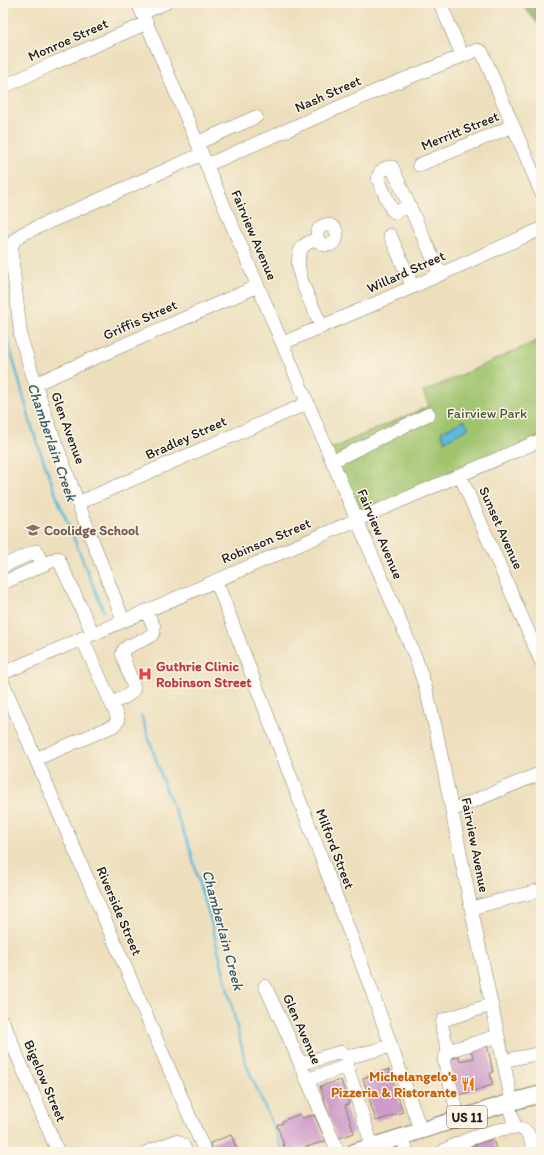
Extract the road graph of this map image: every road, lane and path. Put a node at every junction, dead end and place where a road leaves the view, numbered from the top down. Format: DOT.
graph roads {
  1 [pos="165,3"];
  2 [pos="440,3"];
  3 [pos="142,13"];
  4 [pos="462,55"];
  5 [pos="3,87"];
  6 [pos="256,117"];
  7 [pos="513,126"];
  8 [pos="202,154"];
  9 [pos="419,165"];
  10 [pos="541,192"];
  11 [pos="410,206"];
  12 [pos="541,229"];
  13 [pos="390,235"];
  14 [pos="15,239"];
  15 [pos="318,239"];
  16 [pos="440,274"];
  17 [pos="258,286"];
  18 [pos="413,287"];
  19 [pos="322,327"];
  20 [pos="283,343"];
  21 [pos="35,384"];
  22 [pos="308,403"];
  23 [pos="429,414"];
  24 [pos="541,440"];
  25 [pos="332,461"];
  26 [pos="460,475"];
  27 [pos="78,503"];
  28 [pos="357,519"];
  29 [pos="43,565"];
  30 [pos="3,566"];
  31 [pos="3,579"];
  32 [pos="216,580"];
  33 [pos="146,611"];
  34 [pos="123,620"];
  35 [pos="87,636"];
  36 [pos="541,661"];
  37 [pos="3,673"];
  38 [pos="3,683"];
  39 [pos="111,703"];
  40 [pos="36,759"];
  41 [pos="541,772"];
  42 [pos="452,810"];
  43 [pos="541,890"];
  44 [pos="471,908"];
  45 [pos="265,986"];
  46 [pos="491,1005"];
  47 [pos="3,1022"];
  48 [pos="498,1036"];
  49 [pos="391,1046"];
  50 [pos="448,1051"];
  51 [pos="541,1053"];
  52 [pos="503,1061"];
  53 [pos="348,1062"];
  54 [pos="300,1064"];
  55 [pos="307,1080"];
  56 [pos="541,1094"];
  57 [pos="510,1103"];
  58 [pos="459,1119"];
  59 [pos="515,1127"];
  60 [pos="421,1131"];
  61 [pos="404,1145"];
  62 [pos="372,1146"];
  63 [pos="58,1152"];
  64 [pos="147,1152"];
  65 [pos="186,1152"];
  66 [pos="205,1152"];
  67 [pos="338,1152"];
  68 [pos="354,1152"];
  69 [pos="442,1152"];
  70 [pos="534,1152"];
  1 -- 3 [label="street, Monroe Street"];
  2 -- 4 [label="street"];
  3 -- 5 [label="street, Monroe Street"];
  3 -- 8 [label="street, Fairview Avenue"];
  4 -- 7 [label="street, Nash Street"];
  4 -- 8 [label="street, Nash Street"];
  6 -- 8 [label="street"];
  7 -- 9 [label="street, Merritt Street"];
  7 -- 10 [label="street"];
  8 -- 14 [label="street, Nash Street"];
  8 -- 17 [label="street, Fairview Avenue"];
  11 -- 16 [label="street"];
  12 -- 16 [label="street, Willard Street"];
  13 -- 18 [label="street"];
  14 -- 21 [label="street, Glen Avenue"];
  15 -- 19 [label="street"];
  16 -- 18 [label="street, Willard Street"];
  17 -- 20 [label="street, Fairview Avenue"];
  17 -- 21 [label="street, Griffis Street"];
  18 -- 19 [label="street, Willard Street"];
  19 -- 20 [label="street, Willard Street"];
  20 -- 22 [label="street, Fairview Avenue"];
  21 -- 27 [label="street, Glen Avenue"];
  22 -- 25 [label="street, Fairview Avenue"];
  22 -- 27 [label="street, Bradley Street"];
  23 -- 25 [label="street"];
  24 -- 26 [label="street, Robinson Street"];
  25 -- 28 [label="street, Fairview Avenue"];
  26 -- 28 [label="street, Robinson Street"];
  26 -- 36 [label="street, Sunset Avenue"];
  27 -- 34 [label="street, Glen Avenue"];
  28 -- 32 [label="street, Robinson Street"];
  28 -- 42 [label="street, Fairview Avenue"];
  29 -- 30 [label="street"];
  29 -- 31 [label="street"];
  29 -- 35 [label="street"];
  32 -- 33 [label="street, Robinson Street"];
  32 -- 49 [label="street, Milford Street"];
  33 -- 34 [label="street, Robinson Street"];
  33 -- 39 [label="street"];
  34 -- 35 [label="street, Robinson Street"];
  35 -- 37 [label="street, Robinson Street"];
  35 -- 39 [label="street"];
  38 -- 40 [label="street, Riverside Street"];
  39 -- 40 [label="street"];
  40 -- 66 [label="street, Riverside Street"];
  41 -- 42 [label="street"];
  42 -- 44 [label="street, Fairview Avenue"];
  43 -- 44 [label="street"];
  44 -- 46 [label="street, Fairview Avenue"];
  45 -- 54 [label="street, Glen Avenue"];
  46 -- 48 [label="street, Fairview Avenue"];
  46 -- 50 [label="street"];
  47 -- 63 [label="street, Bigelow Street"];
  48 -- 50 [label="street"];
  48 -- 52 [label="street, Fairview Avenue"];
  49 -- 53 [label="street"];
  49 -- 60 [label="street, Milford Street"];
  50 -- 58 [label="street"];
  51 -- 52 [label="street"];
  52 -- 57 [label="street, Fairview Avenue"];
  53 -- 54 [label="street"];
  53 -- 55 [label="street"];
  53 -- 62 [label="street"];
  54 -- 55 [label="street, Glen Avenue"];
  55 -- 67 [label="street, Glen Avenue"];
  56 -- 57 [label="main road, US 11"];
  57 -- 58 [label="main road, US 11"];
  57 -- 59 [label="street, Fairview Avenue"];
  58 -- 60 [label="main road, US 11"];
  59 -- 69 [label="street"];
  59 -- 70 [label="street"];
  60 -- 61 [label="main road, US 11"];
  61 -- 62 [label="main road, US 11"];
  62 -- 68 [label="main road, US 11"];
  64 -- 65 [label="street"];
}
